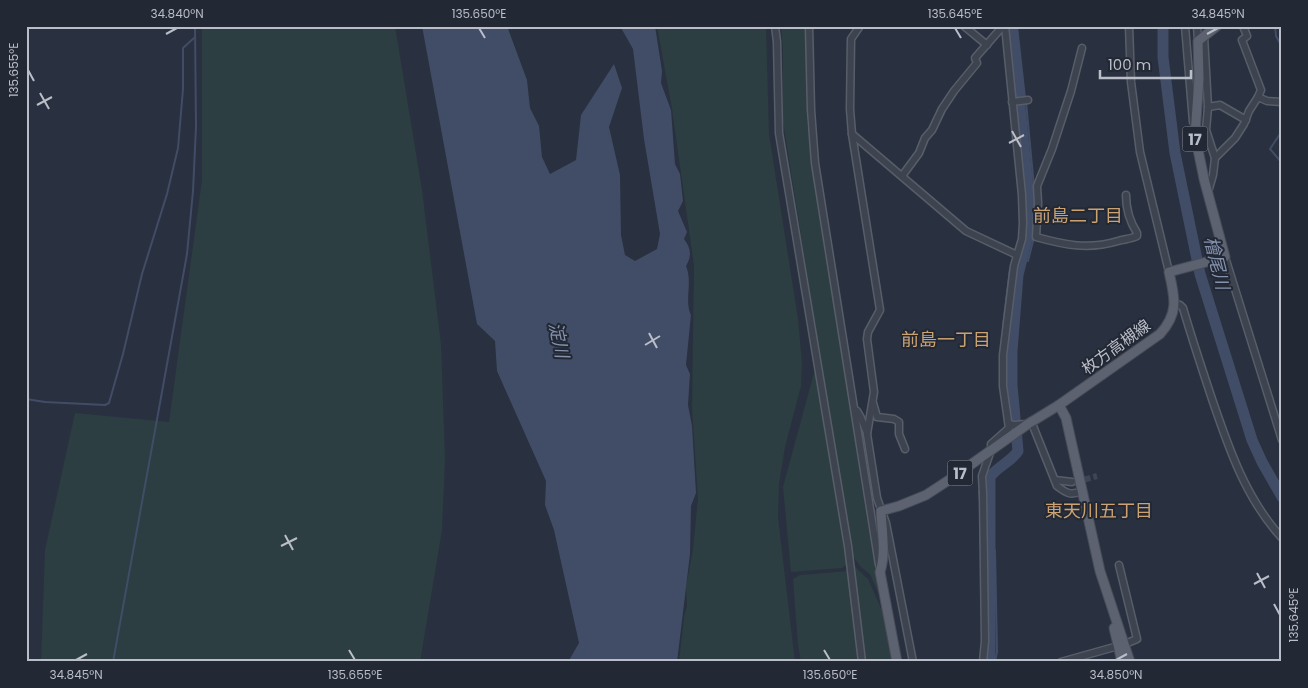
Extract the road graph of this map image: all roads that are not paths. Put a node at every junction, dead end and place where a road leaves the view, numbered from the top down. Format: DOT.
graph roads {
  1 [pos="775,26"];
  2 [pos="809,26"];
  3 [pos="860,26"];
  4 [pos="964,26"];
  5 [pos="1004,26"];
  6 [pos="1129,26"];
  7 [pos="1186,26"];
  8 [pos="1197,26"];
  9 [pos="1217,26"];
  10 [pos="1243,26"];
  11 [pos="1201,39"];
  12 [pos="987,45"];
  13 [pos="1082,48"];
  14 [pos="1258,97"];
  15 [pos="1028,100"];
  16 [pos="1012,102"];
  17 [pos="1282,102"];
  18 [pos="1208,108"];
  19 [pos="1246,120"];
  20 [pos="852,134"];
  21 [pos="1194,135"];
  22 [pos="1215,158"];
  23 [pos="902,176"];
  24 [pos="1208,194"];
  25 [pos="1126,195"];
  26 [pos="1023,223"];
  27 [pos="1037,223"];
  28 [pos="1017,255"];
  29 [pos="1225,257"];
  30 [pos="1170,272"];
  31 [pos="1174,303"];
  32 [pos="872,402"];
  33 [pos="1059,406"];
  34 [pos="854,408"];
  35 [pos="1030,423"];
  36 [pos="1009,424"];
  37 [pos="867,434"];
  38 [pos="1282,440"];
  39 [pos="905,449"];
  40 [pos="991,450"];
  41 [pos="1055,480"];
  42 [pos="1072,482"];
  43 [pos="1081,491"];
  44 [pos="880,511"];
  45 [pos="1282,538"];
  46 [pos="1120,565"];
  47 [pos="880,572"];
  48 [pos="1121,645"];
  49 [pos="862,662"];
  50 [pos="897,662"];
  51 [pos="913,662"];
  52 [pos="983,662"];
  53 [pos="1061,662"];
  54 [pos="1122,662"];
  55 [pos="1130,662"];
  1 -- 49 [label="street"];
  2 -- 34 [label="street"];
  3 -- 20 [label="street"];
  4 -- 12 [label="street"];
  5 -- 12 [label="street"];
  5 -- 16 [label="street"];
  6 -- 30 [label="street"];
  7 -- 21 [label="street"];
  8 -- 11 [label="street"];
  9 -- 11 [label="main road"];
  10 -- 14 [label="street"];
  11 -- 18 [label="street"];
  11 -- 21 [label="main road, 17"];
  12 -- 23 [label="street"];
  13 -- 27 [label="street"];
  14 -- 17 [label="street"];
  14 -- 19 [label="street"];
  15 -- 16 [label="street"];
  16 -- 26 [label="street"];
  18 -- 19 [label="street"];
  18 -- 22 [label="street"];
  19 -- 22 [label="street"];
  20 -- 23 [label="street"];
  20 -- 32 [label="street"];
  21 -- 24 [label="main road, 17"];
  22 -- 24 [label="street"];
  23 -- 28 [label="street"];
  24 -- 29 [label="main road, 17"];
  25 -- 27 [label="street"];
  26 -- 27 [label="street"];
  26 -- 28 [label="street"];
  28 -- 36 [label="street"];
  29 -- 30 [label="main road"];
  29 -- 38 [label="street"];
  30 -- 31 [label="main road, 枚方高槻線 / 17"];
  31 -- 33 [label="main road, 枚方高槻線 / 17"];
  31 -- 45 [label="street"];
  32 -- 37 [label="street"];
  32 -- 39 [label="street"];
  33 -- 35 [label="main road, 枚方高槻線 / 17"];
  33 -- 43 [label="main road"];
  34 -- 37 [label="street"];
  34 -- 47 [label="street"];
  35 -- 36 [label="street"];
  35 -- 40 [label="main road, 枚方高槻線 / 17"];
  35 -- 41 [label="street"];
  36 -- 40 [label="street"];
  37 -- 44 [label="street"];
  40 -- 44 [label="main road, 枚方高槻線 / 17"];
  40 -- 52 [label="street"];
  41 -- 42 [label="street"];
  41 -- 43 [label="street"];
  43 -- 48 [label="main road"];
  44 -- 47 [label="main road"];
  44 -- 51 [label="street"];
  46 -- 48 [label="street"];
  47 -- 50 [label="main road"];
  48 -- 53 [label="street"];
  48 -- 54 [label="main road"];
  48 -- 55 [label="main road"];
}
